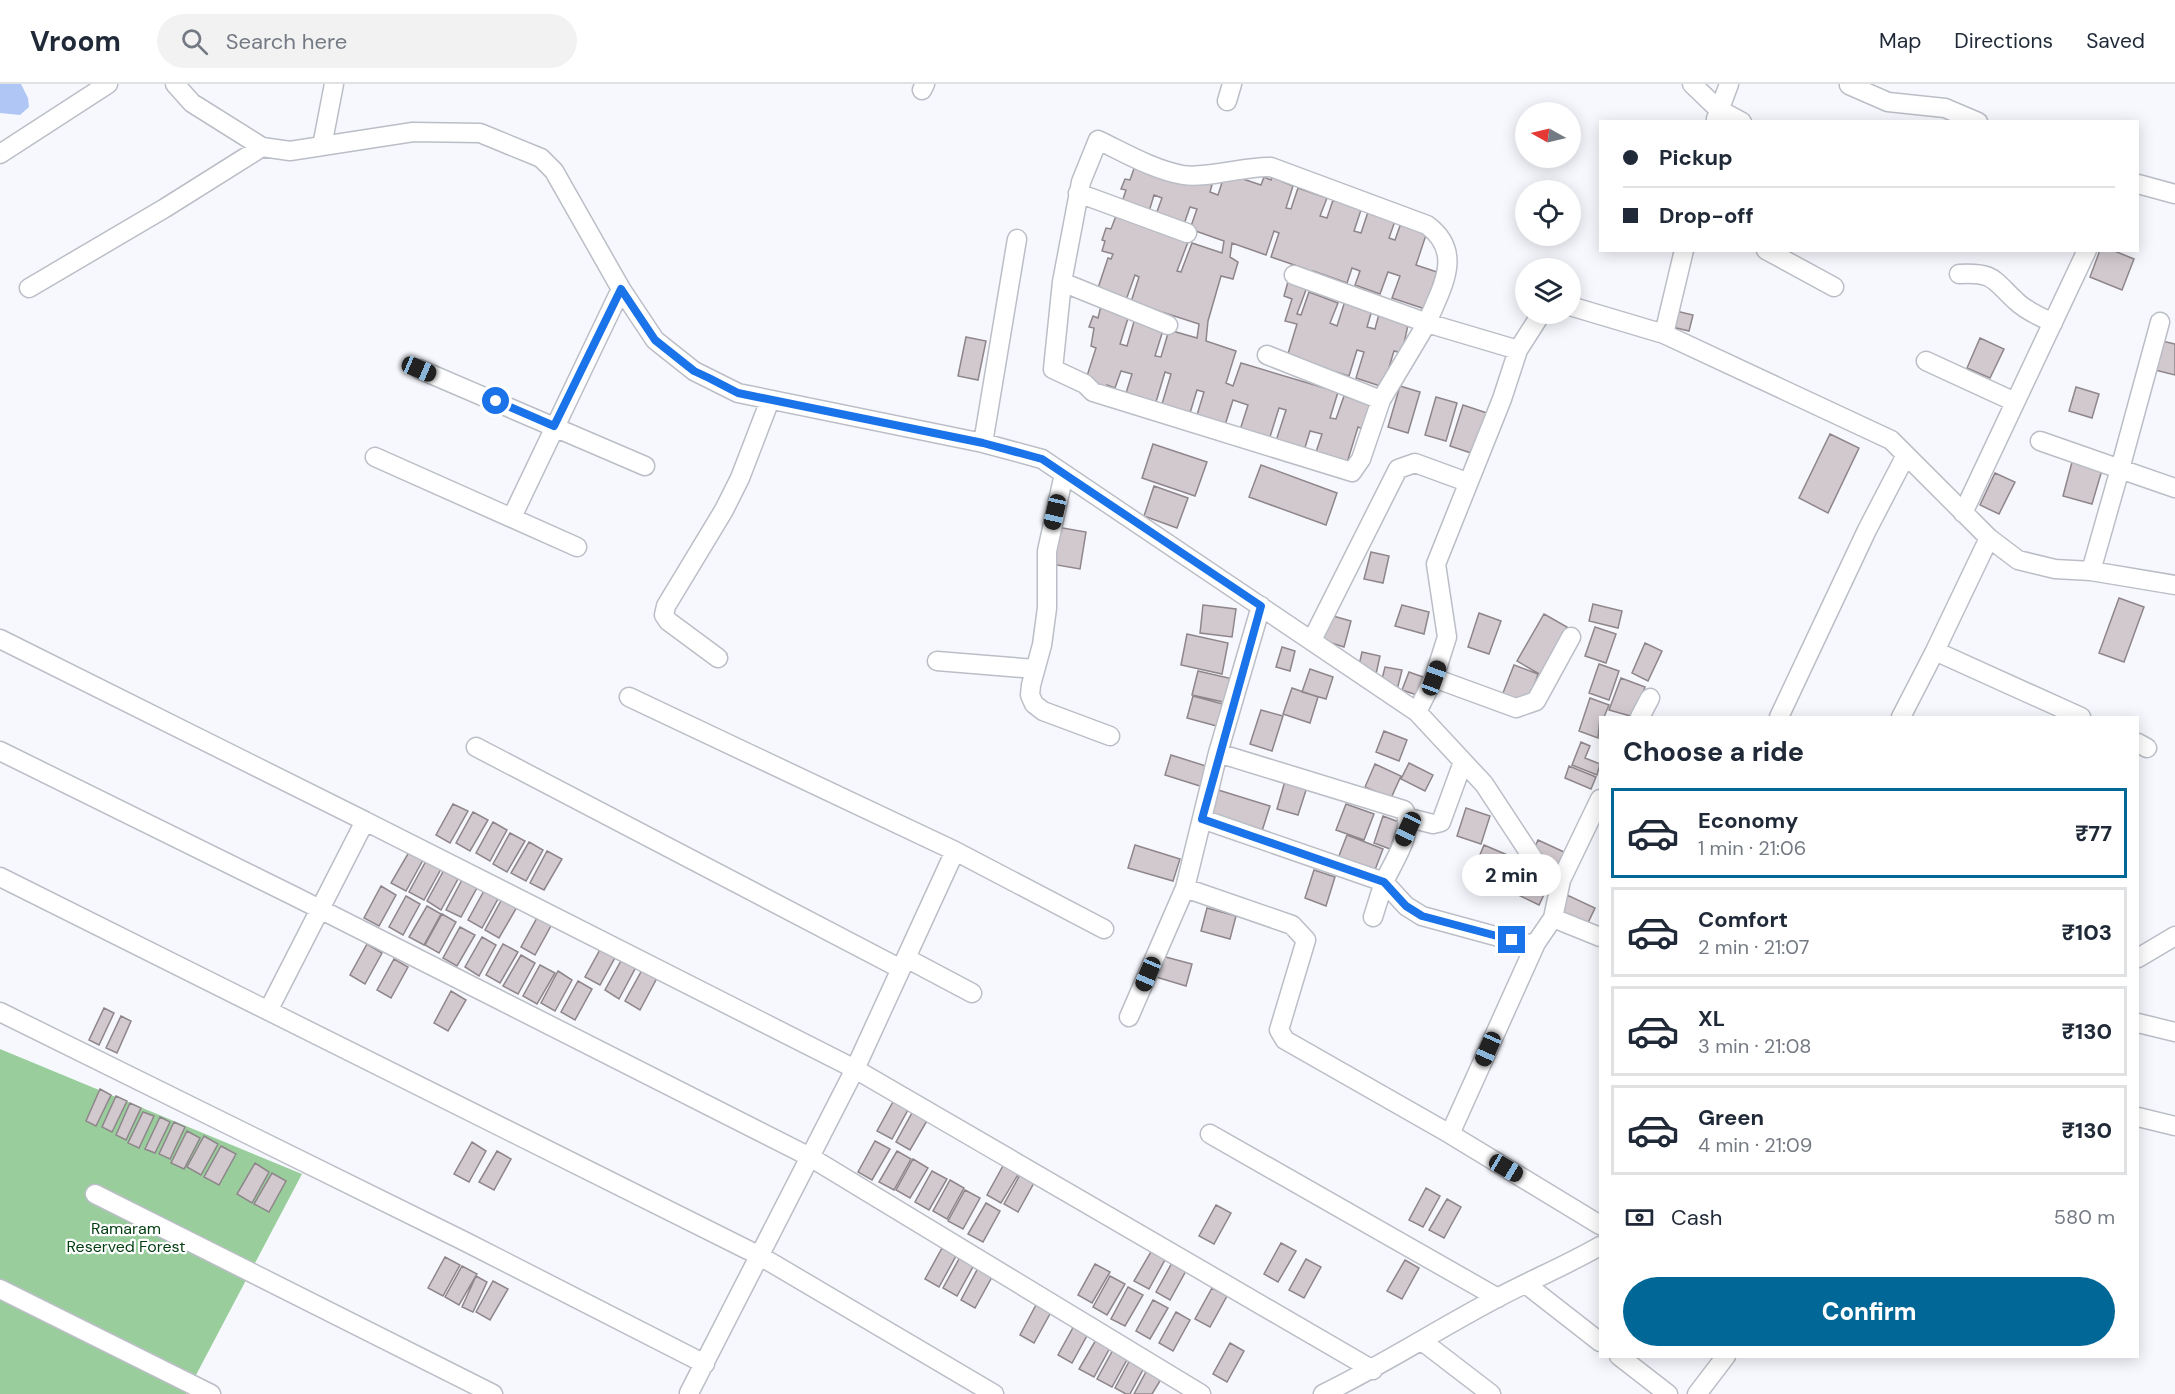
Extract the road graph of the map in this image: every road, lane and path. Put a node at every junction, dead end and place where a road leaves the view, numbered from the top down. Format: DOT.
graph roads {
  1 [pos="108,84"];
  2 [pos="175,84"];
  3 [pos="334,84"];
  4 [pos="1692,84"];
  5 [pos="1729,84"];
  6 [pos="1848,84"];
  7 [pos="1717,115"];
  8 [pos="1735,120"];
  9 [pos="1973,120"];
  10 [pos="322,146"];
  11 [pos="262,147"];
  12 [pos="0,154"];
  13 [pos="2139,184"];
  14 [pos="1078,193"];
  15 [pos="2175,194"];
  16 [pos="1186,233"];
  17 [pos="1017,239"];
  18 [pos="1684,252"];
  19 [pos="1770,252"];
  20 [pos="2085,252"];
  21 [pos="1959,274"];
  22 [pos="1294,275"];
  23 [pos="1062,282"];
  24 [pos="1834,286"];
  25 [pos="29,288"];
  26 [pos="621,289"];
  27 [pos="1581,309"];
  28 [pos="1427,323"];
  29 [pos="2053,323"];
  30 [pos="1535,324"];
  31 [pos="1168,325"];
  32 [pos="2165,327"];
  33 [pos="1664,334"];
  34 [pos="1518,350"];
  35 [pos="1267,355"];
  36 [pos="1926,361"];
  37 [pos="419,369"];
  38 [pos="770,399"];
  39 [pos="1381,400"];
  40 [pos="2015,402"];
  41 [pos="554,426"];
  42 [pos="2040,441"];
  43 [pos="983,443"];
  44 [pos="1906,455"];
  45 [pos="375,457"];
  46 [pos="645,466"];
  47 [pos="2120,469"];
  48 [pos="1064,474"];
  49 [pos="1467,482"];
  50 [pos="2175,488"];
  51 [pos="1963,513"];
  52 [pos="512,517"];
  53 [pos="1989,538"];
  54 [pos="577,547"];
  55 [pos="2091,571"];
  56 [pos="2175,585"];
  57 [pos="1261,606"];
  58 [pos="1571,637"];
  59 [pos="0,639"];
  60 [pos="1312,640"];
  61 [pos="1935,651"];
  62 [pos="718,658"];
  63 [pos="937,662"];
  64 [pos="1035,669"];
  65 [pos="1434,678"];
  66 [pos="629,697"];
  67 [pos="1650,698"];
  68 [pos="1417,712"];
  69 [pos="2055,712"];
  70 [pos="1641,716"];
  71 [pos="1779,716"];
  72 [pos="1901,716"];
  73 [pos="2076,716"];
  74 [pos="1110,736"];
  75 [pos="476,747"];
  76 [pos="0,751"];
  77 [pos="1218,753"];
  78 [pos="1463,762"];
  79 [pos="1599,801"];
  80 [pos="1409,818"];
  81 [pos="1202,819"];
  82 [pos="365,821"];
  83 [pos="955,851"];
  84 [pos="0,877"];
  85 [pos="1561,880"];
  86 [pos="1384,882"];
  87 [pos="1185,888"];
  88 [pos="319,908"];
  89 [pos="1373,917"];
  90 [pos="1553,918"];
  91 [pos="1104,929"];
  92 [pos="2175,936"];
  93 [pos="1599,937"];
  94 [pos="1536,943"];
  95 [pos="2139,957"];
  96 [pos="903,963"];
  97 [pos="972,993"];
  98 [pos="269,1009"];
  99 [pos="0,1012"];
  100 [pos="1129,1017"];
  101 [pos="2139,1023"];
  102 [pos="2175,1032"];
  103 [pos="855,1069"];
  104 [pos="2139,1117"];
  105 [pos="2175,1126"];
  106 [pos="1210,1134"];
  107 [pos="1450,1134"];
  108 [pos="810,1157"];
  109 [pos="95,1194"];
  110 [pos="1599,1224"];
  111 [pos="1599,1247"];
  112 [pos="760,1256"];
  113 [pos="1527,1285"];
  114 [pos="0,1289"];
  115 [pos="1498,1298"];
  116 [pos="1422,1341"];
  117 [pos="1599,1341"];
  118 [pos="1622,1358"];
  119 [pos="1724,1358"];
  120 [pos="705,1364"];
  121 [pos="1373,1370"];
  122 [pos="211,1394"];
  123 [pos="493,1394"];
  124 [pos="689,1394"];
  125 [pos="994,1394"];
  126 [pos="1201,1394"];
  127 [pos="1323,1394"];
  128 [pos="1491,1394"];
  129 [pos="1668,1394"];
  130 [pos="1697,1394"];
  1 -- 12 [label="street"];
  2 -- 11 [label="street"];
  3 -- 10 [label="street"];
  4 -- 7 [label="street"];
  5 -- 7 [label="street"];
  6 -- 9 [label="street"];
  7 -- 8 [label="street"];
  10 -- 11 [label="street"];
  10 -- 26 [label="street"];
  11 -- 25 [label="street"];
  13 -- 15 [label="street"];
  14 -- 16 [label="street"];
  14 -- 23 [label="street"];
  14 -- 28 [label="street"];
  17 -- 43 [label="street"];
  18 -- 33 [label="street"];
  19 -- 24 [label="street"];
  20 -- 29 [label="street"];
  21 -- 29 [label="street"];
  22 -- 28 [label="street"];
  23 -- 31 [label="street"];
  23 -- 39 [label="street"];
  26 -- 38 [label="street"];
  26 -- 41 [label="street"];
  27 -- 33 [label="street"];
  28 -- 34 [label="street"];
  28 -- 39 [label="street"];
  29 -- 40 [label="street"];
  30 -- 34 [label="street"];
  32 -- 47 [label="street"];
  33 -- 44 [label="street"];
  34 -- 49 [label="street"];
  35 -- 39 [label="street"];
  36 -- 40 [label="street"];
  37 -- 41 [label="street"];
  38 -- 43 [label="street"];
  38 -- 62 [label="street"];
  40 -- 51 [label="street"];
  41 -- 46 [label="street"];
  41 -- 52 [label="street"];
  42 -- 47 [label="street"];
  43 -- 48 [label="street"];
  44 -- 51 [label="street"];
  44 -- 71 [label="street"];
  45 -- 52 [label="street"];
  47 -- 50 [label="street"];
  47 -- 55 [label="street"];
  48 -- 57 [label="street"];
  48 -- 64 [label="street"];
  49 -- 60 [label="street"];
  49 -- 65 [label="street"];
  51 -- 53 [label="street"];
  52 -- 54 [label="street"];
  53 -- 55 [label="street"];
  53 -- 61 [label="street"];
  55 -- 56 [label="street"];
  57 -- 60 [label="street"];
  57 -- 77 [label="street"];
  58 -- 65 [label="street"];
  59 -- 82 [label="street"];
  60 -- 68 [label="street"];
  61 -- 69 [label="street"];
  61 -- 72 [label="street"];
  63 -- 64 [label="street"];
  64 -- 74 [label="street"];
  65 -- 68 [label="street"];
  66 -- 83 [label="street"];
  67 -- 70 [label="street"];
  68 -- 78 [label="street"];
  69 -- 73 [label="street"];
  75 -- 96 [label="street"];
  76 -- 88 [label="street"];
  77 -- 80 [label="street"];
  77 -- 81 [label="street"];
  78 -- 80 [label="street"];
  78 -- 85 [label="street"];
  79 -- 85 [label="street"];
  80 -- 86 [label="street"];
  81 -- 86 [label="street"];
  81 -- 87 [label="street"];
  82 -- 88 [label="street"];
  82 -- 103 [label="street"];
  83 -- 91 [label="street"];
  83 -- 96 [label="street"];
  84 -- 98 [label="street"];
  85 -- 90 [label="street"];
  86 -- 89 [label="street"];
  86 -- 94 [label="street"];
  87 -- 100 [label="street"];
  87 -- 107 [label="street"];
  88 -- 98 [label="street"];
  88 -- 108 [label="street"];
  90 -- 93 [label="street"];
  90 -- 94 [label="street"];
  92 -- 95 [label="street"];
  94 -- 107 [label="street"];
  96 -- 97 [label="street"];
  96 -- 103 [label="street"];
  98 -- 112 [label="street"];
  99 -- 120 [label="street"];
  101 -- 102 [label="street"];
  103 -- 108 [label="street"];
  103 -- 121 [label="street"];
  104 -- 105 [label="street"];
  106 -- 115 [label="street"];
  107 -- 110 [label="street"];
  108 -- 112 [label="street"];
  108 -- 126 [label="street"];
  109 -- 123 [label="street"];
  111 -- 113 [label="street"];
  112 -- 120 [label="street"];
  112 -- 125 [label="street"];
  113 -- 115 [label="street"];
  113 -- 117 [label="street"];
  114 -- 122 [label="street"];
  115 -- 116 [label="street"];
  116 -- 121 [label="street"];
  116 -- 128 [label="street"];
  118 -- 129 [label="street"];
  119 -- 130 [label="street"];
  120 -- 124 [label="street"];
  121 -- 127 [label="street"];
}
